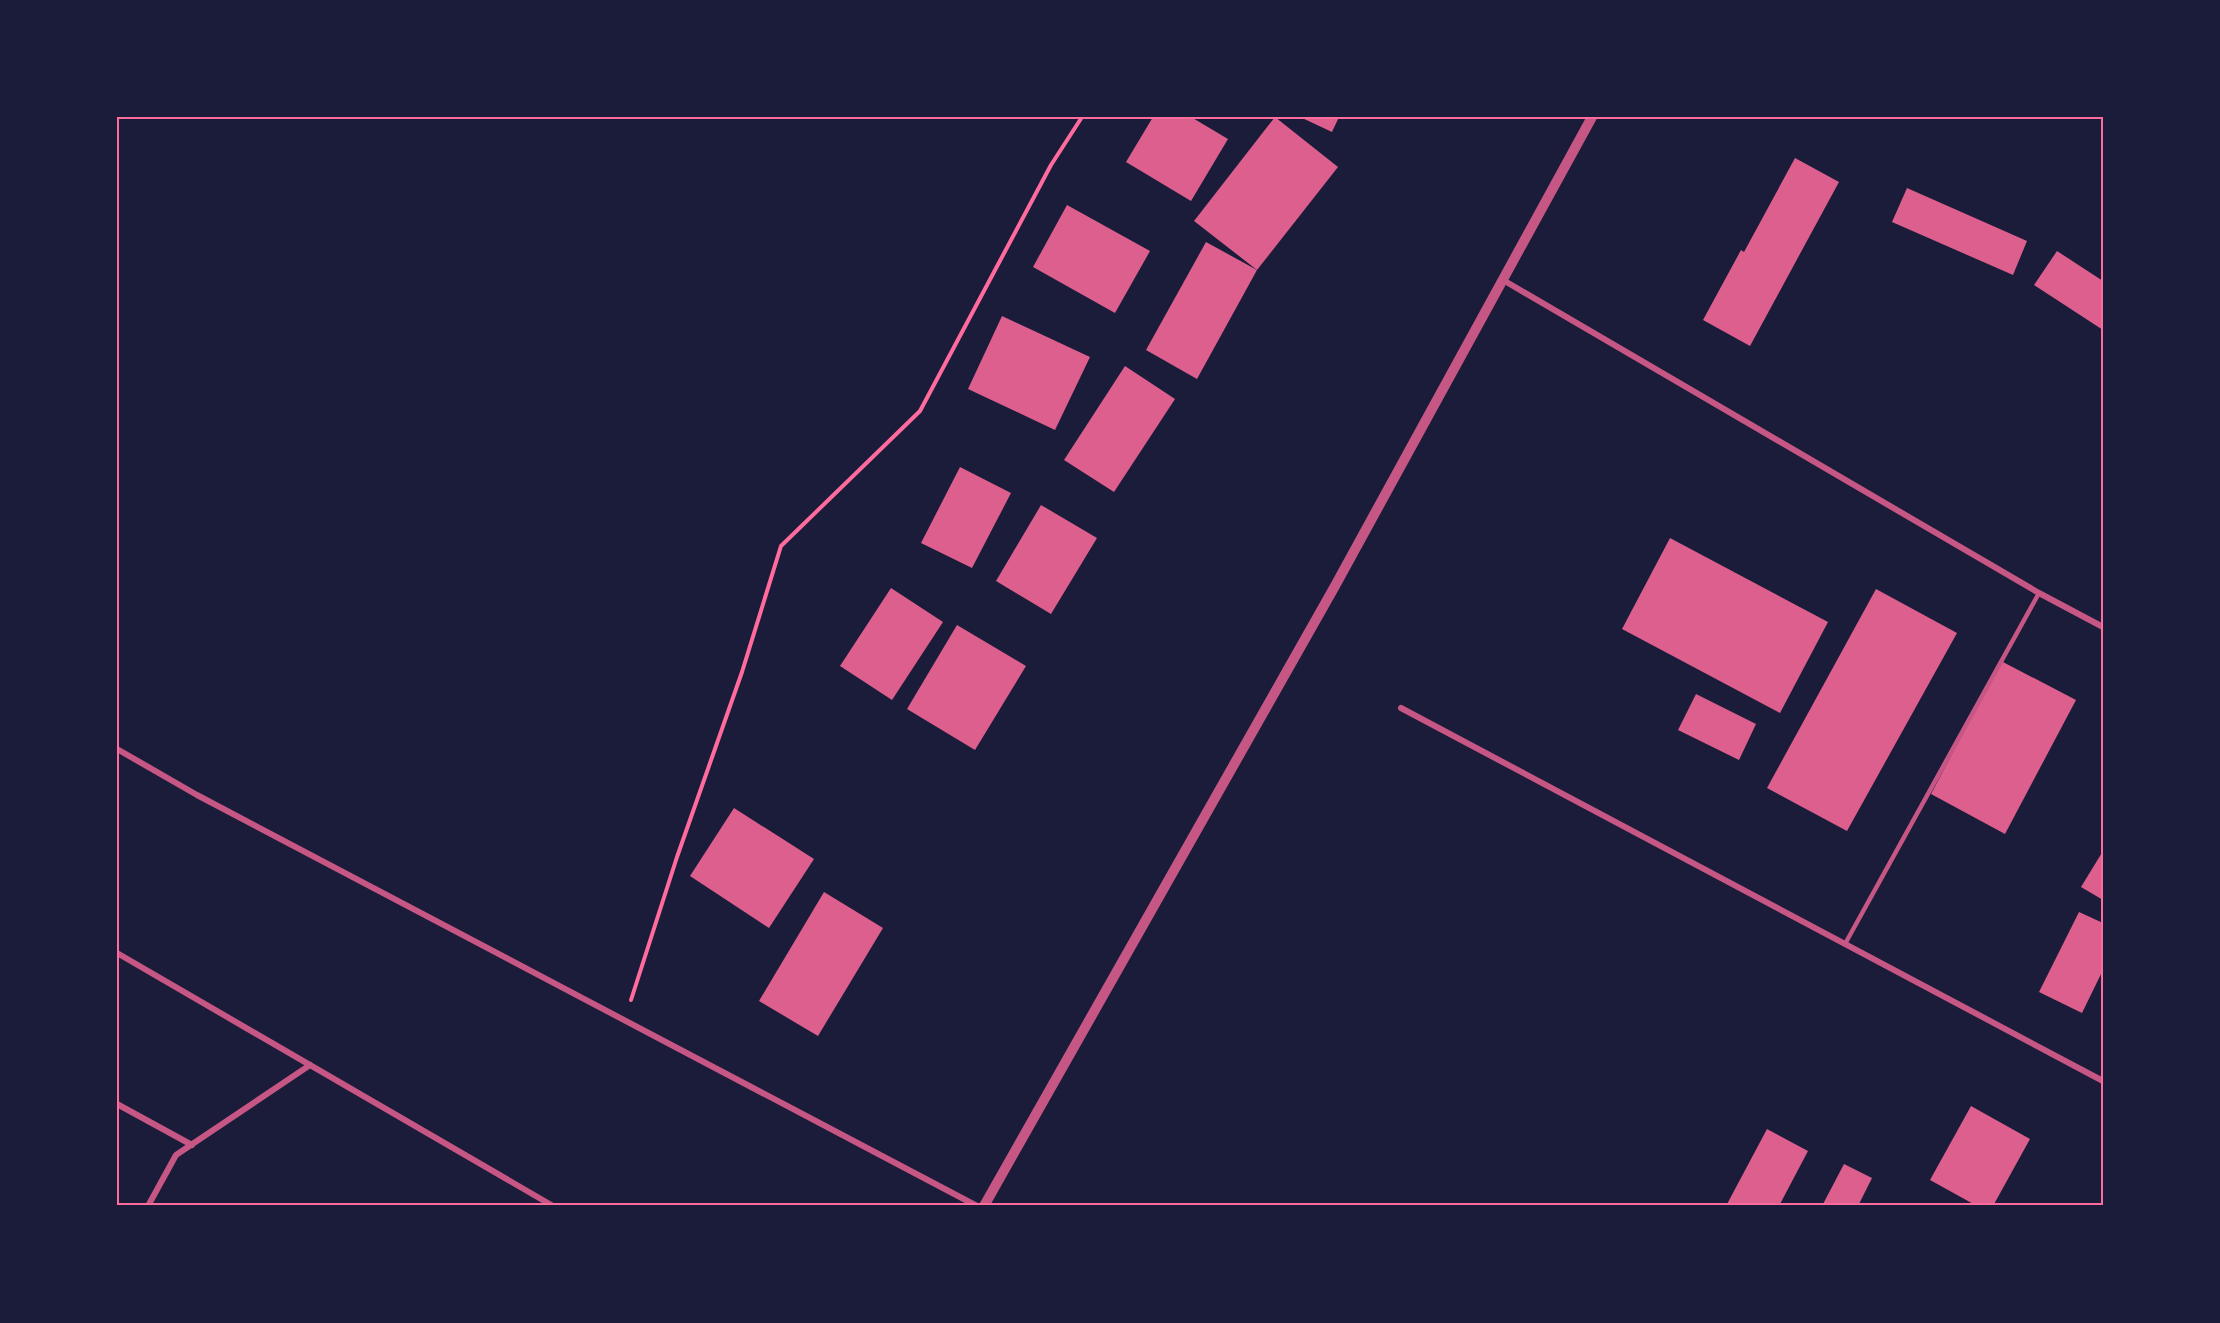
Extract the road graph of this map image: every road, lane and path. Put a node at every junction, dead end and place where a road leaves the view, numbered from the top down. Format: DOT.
graph roads {
  1 [pos="1082,117"];
  2 [pos="1592,117"];
  3 [pos="1503,280"];
  4 [pos="2039,593"];
  5 [pos="2103,627"];
  6 [pos="1401,708"];
  7 [pos="117,749"];
  8 [pos="1845,944"];
  9 [pos="117,953"];
  10 [pos="624,1020"];
  11 [pos="310,1065"];
  12 [pos="2103,1081"];
  13 [pos="117,1104"];
  14 [pos="192,1145"];
  15 [pos="148,1206"];
  16 [pos="553,1206"];
  17 [pos="977,1206"];
  18 [pos="984,1206"];
  1 -- 10 [label="path"];
  2 -- 3 [label="street"];
  3 -- 4 [label="street"];
  3 -- 18 [label="street"];
  4 -- 5 [label="street"];
  4 -- 8 [label="lane"];
  6 -- 8 [label="street"];
  7 -- 10 [label="street"];
  8 -- 12 [label="street"];
  9 -- 11 [label="street"];
  10 -- 17 [label="street"];
  11 -- 14 [label="street"];
  11 -- 16 [label="street"];
  13 -- 14 [label="street"];
  14 -- 15 [label="street"];
}
